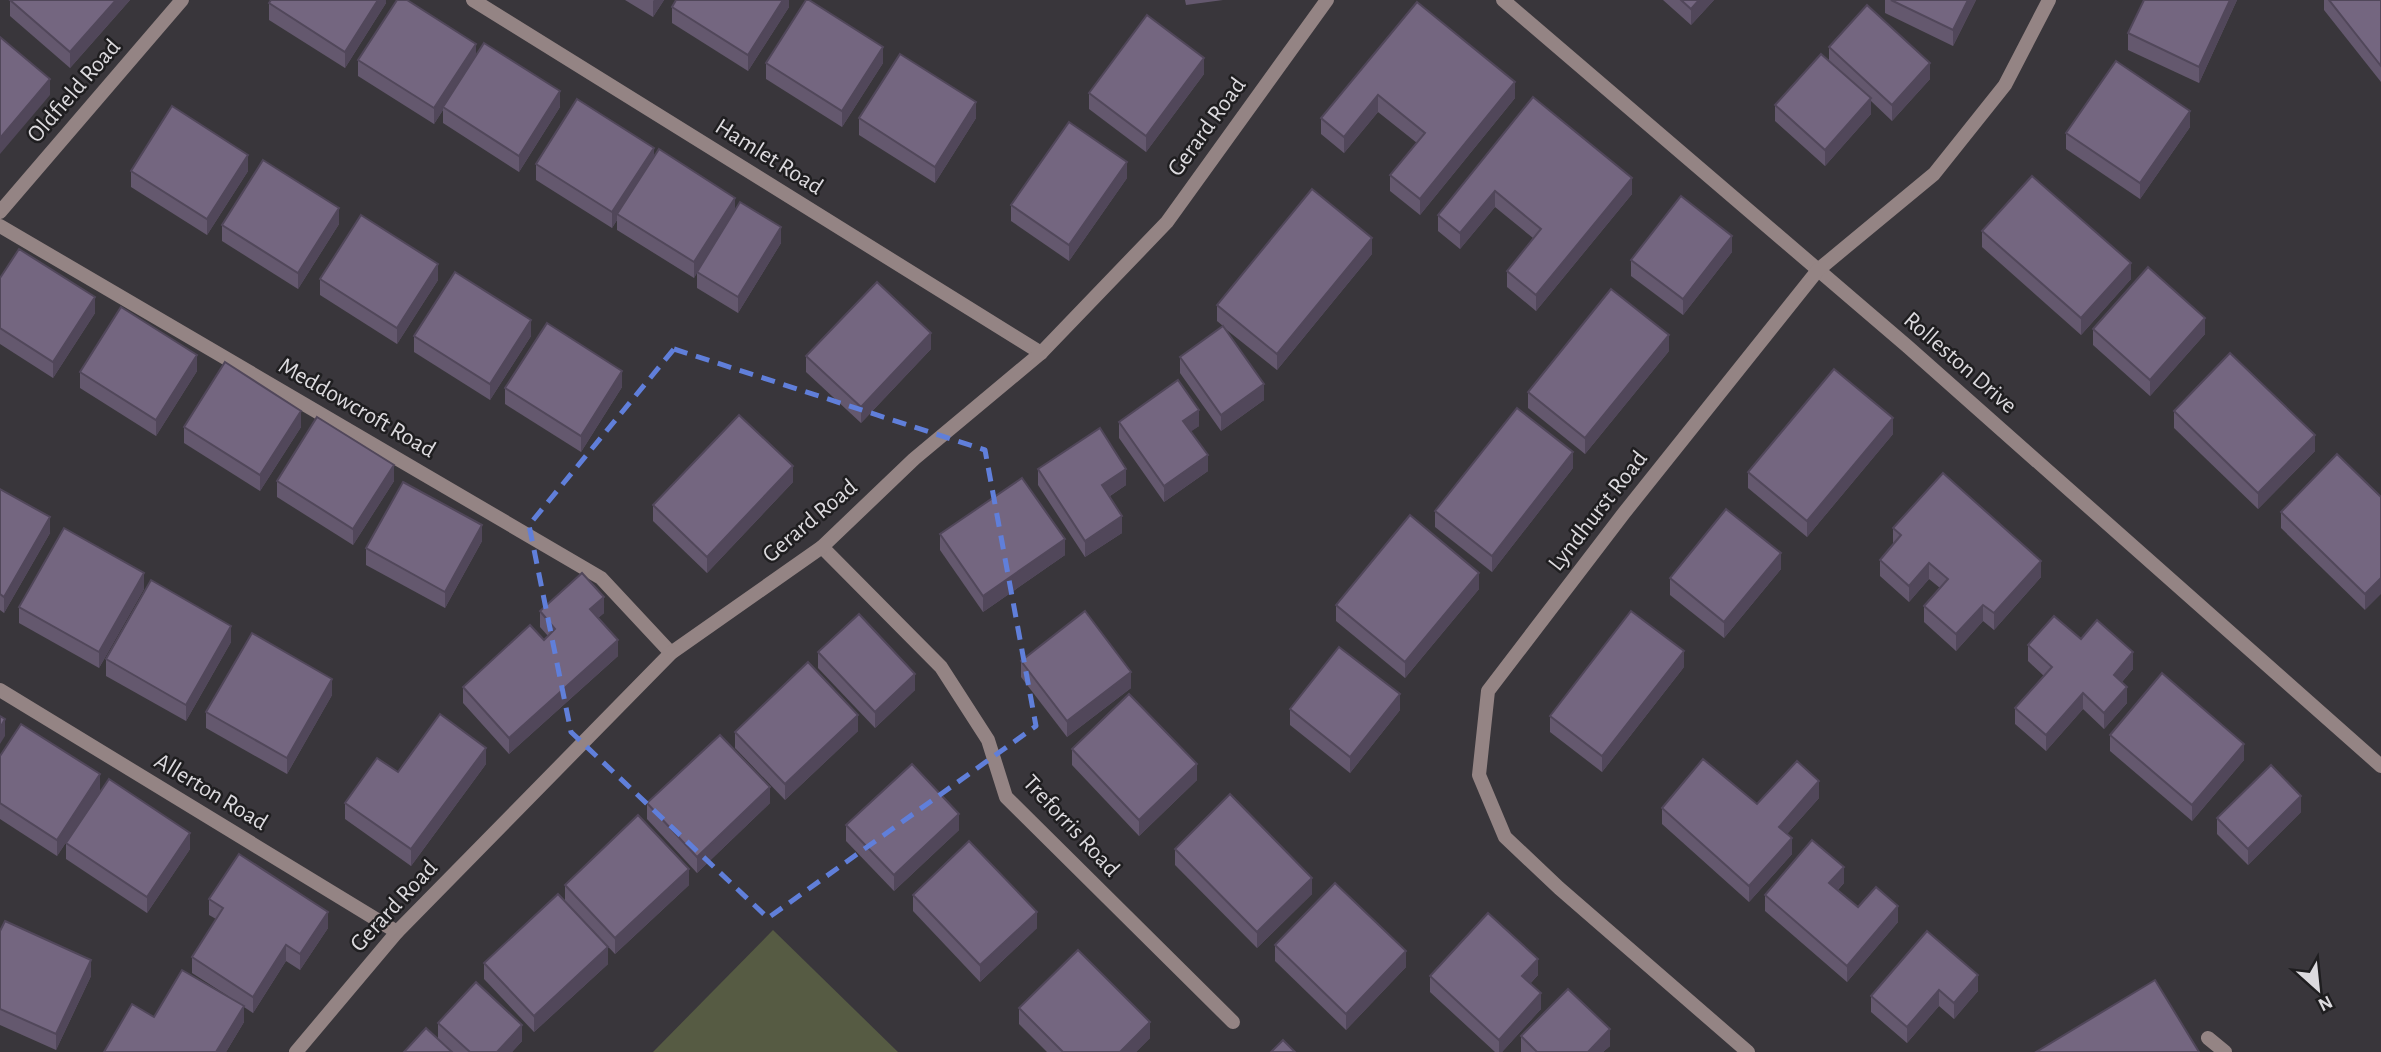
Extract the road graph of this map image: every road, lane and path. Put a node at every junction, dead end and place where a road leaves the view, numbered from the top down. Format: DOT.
graph roads {
  1 [pos="182,0"];
  2 [pos="473,0"];
  3 [pos="1327,0"];
  4 [pos="1503,0"];
  5 [pos="2049,0"];
  6 [pos="0,212"];
  7 [pos="0,226"];
  8 [pos="1818,270"];
  9 [pos="1041,353"];
  10 [pos="822,547"];
  11 [pos="671,653"];
  12 [pos="0,690"];
  13 [pos="2381,766"];
  14 [pos="397,932"];
  15 [pos="1233,1022"];
  16 [pos="2208,1038"];
  17 [pos="296,1052"];
  18 [pos="1748,1052"];
  19 [pos="2225,1052"];
  1 -- 6 [label="street, Oldfield Road"];
  2 -- 9 [label="street, Hamlet Road"];
  3 -- 9 [label="street, Gerard Road"];
  4 -- 8 [label="street, Rolleston Drive"];
  5 -- 8 [label="street, Lyndhurst Road"];
  7 -- 11 [label="street, Meddowcroft Road"];
  8 -- 13 [label="street, Rolleston Drive"];
  8 -- 18 [label="street, Lyndhurst Road"];
  9 -- 10 [label="street, Gerard Road"];
  10 -- 11 [label="street, Gerard Road"];
  10 -- 15 [label="street, Treforris Road"];
  11 -- 14 [label="street, Gerard Road"];
  12 -- 14 [label="street, Allerton Road"];
  14 -- 17 [label="street, Gerard Road"];
  16 -- 19 [label="street"];
}
